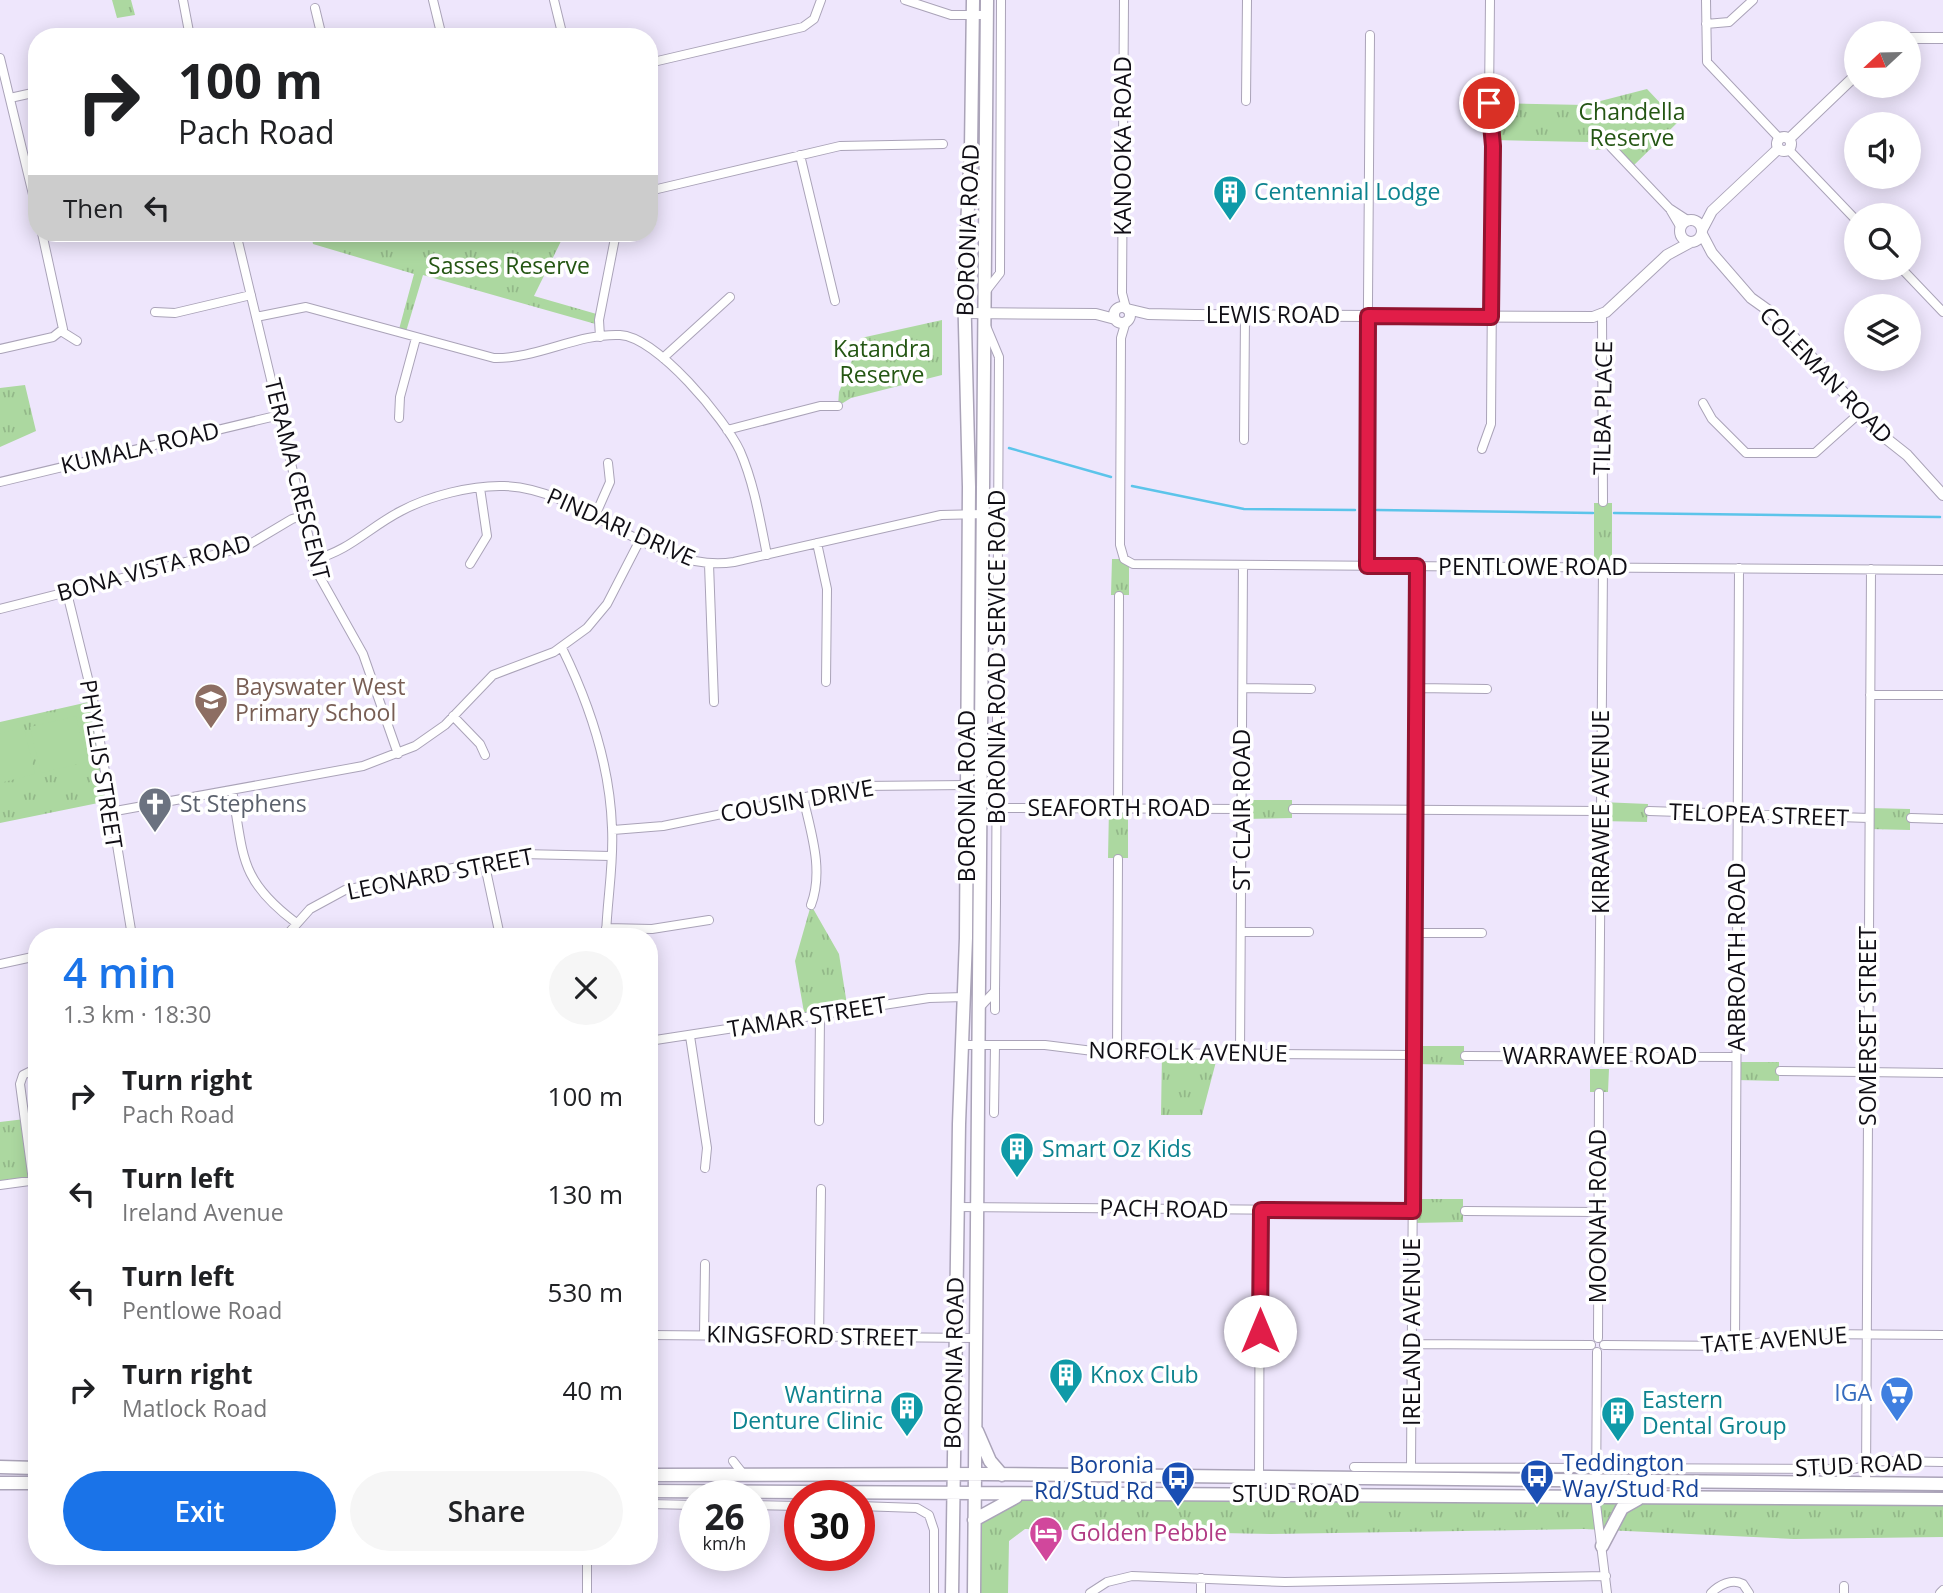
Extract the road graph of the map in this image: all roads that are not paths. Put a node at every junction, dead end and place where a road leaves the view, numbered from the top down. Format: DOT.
graph roads {
  1 [pos="183,0"];
  2 [pos="433,0"];
  3 [pos="554,0"];
  4 [pos="821,0"];
  5 [pos="905,0"];
  6 [pos="973,0"];
  7 [pos="987,0"];
  8 [pos="1001,0"];
  9 [pos="1124,0"];
  10 [pos="1247,0"];
  11 [pos="1490,0"];
  12 [pos="1706,0"];
  13 [pos="1753,0"];
  14 [pos="316,8"];
  15 [pos="973,15"];
  16 [pos="987,15"];
  17 [pos="1706,24"];
  18 [pos="188,28"];
  19 [pos="320,28"];
  20 [pos="440,28"];
  21 [pos="561,28"];
  22 [pos="1370,34"];
  23 [pos="1922,38"];
  24 [pos="1943,38"];
  25 [pos="0,58"];
  26 [pos="658,61"];
  27 [pos="1844,86"];
  28 [pos="28,94"];
  29 [pos="10,98"];
  30 [pos="1247,101"];
  31 [pos="943,144"];
  32 [pos="1784,144"];
  33 [pos="1611,148"];
  34 [pos="800,155"];
  35 [pos="28,173"];
  36 [pos="658,189"];
  37 [pos="1844,207"];
  38 [pos="1712,211"];
  39 [pos="1685,225"];
  40 [pos="1697,237"];
  41 [pos="44,242"];
  42 [pos="238,242"];
  43 [pos="614,242"];
  44 [pos="1667,255"];
  45 [pos="1912,280"];
  46 [pos="986,291"];
  47 [pos="251,295"];
  48 [pos="730,296"];
  49 [pos="835,301"];
  50 [pos="155,312"];
  51 [pos="1943,312"];
  52 [pos="965,313"];
  53 [pos="1121,314"];
  54 [pos="1245,315"];
  55 [pos="1602,315"];
  56 [pos="1368,316"];
  57 [pos="256,317"];
  58 [pos="1491,317"];
  59 [pos="986,319"];
  60 [pos="61,331"];
  61 [pos="600,337"];
  62 [pos="416,338"];
  63 [pos="77,341"];
  64 [pos="0,349"];
  65 [pos="663,358"];
  66 [pos="1703,403"];
  67 [pos="838,407"];
  68 [pos="1862,411"];
  69 [pos="280,415"];
  70 [pos="399,418"];
  71 [pos="727,430"];
  72 [pos="1244,440"];
  73 [pos="1482,449"];
  74 [pos="608,463"];
  75 [pos="0,482"];
  76 [pos="480,488"];
  77 [pos="1943,495"];
  78 [pos="1603,502"];
  79 [pos="969,514"];
  80 [pos="984,514"];
  81 [pos="303,516"];
  82 [pos="595,516"];
  83 [pos="998,522"];
  84 [pos="641,538"];
  85 [pos="817,543"];
  86 [pos="767,555"];
  87 [pos="313,560"];
  88 [pos="470,564"];
  89 [pos="709,564"];
  90 [pos="1243,565"];
  91 [pos="1367,566"];
  92 [pos="1417,566"];
  93 [pos="1602,568"];
  94 [pos="1739,568"];
  95 [pos="1871,569"];
  96 [pos="1943,570"];
  97 [pos="67,593"];
  98 [pos="1119,596"];
  99 [pos="0,609"];
  100 [pos="562,648"];
  101 [pos="826,682"];
  102 [pos="1243,688"];
  103 [pos="1417,688"];
  104 [pos="1311,689"];
  105 [pos="1487,689"];
  106 [pos="997,691"];
  107 [pos="1870,695"];
  108 [pos="1943,695"];
  109 [pos="714,702"];
  110 [pos="983,707"];
  111 [pos="453,716"];
  112 [pos="982,751"];
  113 [pos="398,754"];
  114 [pos="485,755"];
  115 [pos="996,777"];
  116 [pos="968,785"];
  117 [pos="982,786"];
  118 [pos="232,790"];
  119 [pos="803,797"];
  120 [pos="996,808"];
  121 [pos="1118,808"];
  122 [pos="1242,809"];
  123 [pos="1293,809"];
  124 [pos="1415,810"];
  125 [pos="1601,811"];
  126 [pos="1649,811"];
  127 [pos="110,812"];
  128 [pos="1738,814"];
  129 [pos="1869,818"];
  130 [pos="1911,818"];
  131 [pos="1943,819"];
  132 [pos="613,830"];
  133 [pos="611,856"];
  134 [pos="1118,859"];
  135 [pos="484,862"];
  136 [pos="811,905"];
  137 [pos="709,920"];
  138 [pos="295,922"];
  139 [pos="130,928"];
  140 [pos="291,928"];
  141 [pos="498,928"];
  142 [pos="606,928"];
  143 [pos="658,928"];
  144 [pos="1241,932"];
  145 [pos="1309,932"];
  146 [pos="1415,933"];
  147 [pos="1482,933"];
  148 [pos="28,958"];
  149 [pos="0,964"];
  150 [pos="995,991"];
  151 [pos="964,997"];
  152 [pos="980,1007"];
  153 [pos="995,1010"];
  154 [pos="820,1015"];
  155 [pos="690,1036"];
  156 [pos="658,1040"];
  157 [pos="962,1045"];
  158 [pos="980,1045"];
  159 [pos="995,1045"];
  160 [pos="1117,1053"];
  161 [pos="1240,1054"];
  162 [pos="1414,1055"];
  163 [pos="1465,1056"];
  164 [pos="1599,1056"];
  165 [pos="1736,1057"];
  166 [pos="1780,1071"];
  167 [pos="28,1072"];
  168 [pos="1868,1072"];
  169 [pos="1943,1073"];
  170 [pos="1599,1093"];
  171 [pos="994,1113"];
  172 [pos="819,1121"];
  173 [pos="28,1135"];
  174 [pos="705,1168"];
  175 [pos="28,1181"];
  176 [pos="0,1185"];
  177 [pos="821,1189"];
  178 [pos="958,1207"];
  179 [pos="977,1207"];
  180 [pos="1261,1210"];
  181 [pos="1413,1211"];
  182 [pos="1465,1211"];
  183 [pos="1598,1212"];
  184 [pos="705,1264"];
  185 [pos="1866,1334"];
  186 [pos="658,1335"];
  187 [pos="704,1335"];
  188 [pos="1943,1335"];
  189 [pos="820,1336"];
  190 [pos="954,1338"];
  191 [pos="975,1338"];
  192 [pos="1412,1344"];
  193 [pos="1595,1345"];
  194 [pos="1735,1346"];
  195 [pos="974,1424"];
  196 [pos="733,1461"];
  197 [pos="1943,1462"];
  198 [pos="1867,1466"];
  199 [pos="0,1467"];
  200 [pos="1354,1467"];
  201 [pos="1411,1467"];
  202 [pos="1597,1467"];
  203 [pos="28,1468"];
  204 [pos="658,1475"];
  205 [pos="952,1475"];
  206 [pos="974,1475"];
  207 [pos="1002,1475"];
  208 [pos="744,1476"];
  209 [pos="1259,1478"];
  210 [pos="1596,1481"];
  211 [pos="0,1483"];
  212 [pos="28,1483"];
  213 [pos="1866,1483"];
  214 [pos="1943,1484"];
  215 [pos="658,1491"];
  216 [pos="914,1493"];
  217 [pos="951,1494"];
  218 [pos="974,1494"];
  219 [pos="1019,1495"];
  220 [pos="1596,1497"];
  221 [pos="1645,1497"];
  222 [pos="1943,1499"];
  223 [pos="658,1504"];
  224 [pos="679,1505"];
  225 [pos="875,1506"];
  226 [pos="895,1507"];
  227 [pos="974,1520"];
  228 [pos="1602,1546"];
  229 [pos="587,1565"];
  230 [pos="1606,1576"];
  231 [pos="1201,1578"];
  232 [pos="1338,1581"];
  233 [pos="1338,1591"];
  234 [pos="587,1593"];
  235 [pos="934,1593"];
  236 [pos="952,1593"];
  237 [pos="974,1593"];
  238 [pos="1090,1593"];
  239 [pos="1201,1593"];
  240 [pos="1607,1593"];
  241 [pos="1711,1593"];
  242 [pos="1749,1593"];
  1 -- 18 [label="street"];
  2 -- 20 [label="street"];
  3 -- 21 [label="street"];
  4 -- 26 [label="street"];
  5 -- 15 [label="street"];
  6 -- 15 [label="main road, BORONIA ROAD"];
  7 -- 16 [label="main road, BORONIA ROAD"];
  8 -- 46 [label="street"];
  9 -- 53 [label="street, KANOOKA ROAD"];
  10 -- 30 [label="street"];
  11 -- 58 [label="street"];
  12 -- 17 [label="street"];
  13 -- 17 [label="street"];
  14 -- 19 [label="street"];
  15 -- 16 [label="street"];
  15 -- 52 [label="main road, BORONIA ROAD"];
  16 -- 46 [label="main road, BORONIA ROAD"];
  17 -- 32 [label="street"];
  22 -- 56 [label="street"];
  23 -- 24 [label="street"];
  25 -- 29 [label="street"];
  27 -- 32 [label="street"];
  28 -- 29 [label="street"];
  29 -- 35 [label="street"];
  31 -- 34 [label="street"];
  32 -- 37 [label="street"];
  32 -- 38 [label="street"];
  33 -- 39 [label="street"];
  34 -- 36 [label="street"];
  34 -- 49 [label="street"];
  38 -- 39 [label="street"];
  38 -- 40 [label="street"];
  39 -- 40 [label="street"];
  39 -- 40 [label="street"];
  39 -- 44 [label="street"];
  40 -- 44 [label="street"];
  40 -- 68 [label="street, COLEMAN ROAD"];
  41 -- 60 [label="street"];
  42 -- 47 [label="street, TERAMA CRESCENT"];
  43 -- 61 [label="street"];
  44 -- 55 [label="street"];
  45 -- 51 [label="street"];
  46 -- 59 [label="main road, BORONIA ROAD"];
  47 -- 50 [label="street"];
  47 -- 57 [label="street, TERAMA CRESCENT"];
  48 -- 65 [label="street"];
  52 -- 59 [label="street, LEWIS ROAD"];
  52 -- 79 [label="main road, BORONIA ROAD"];
  53 -- 54 [label="street, LEWIS ROAD"];
  53 -- 59 [label="street, LEWIS ROAD"];
  53 -- 90 [label="street, PENTLOWE ROAD"];
  54 -- 56 [label="street, LEWIS ROAD"];
  54 -- 72 [label="street"];
  55 -- 58 [label="street, LEWIS ROAD"];
  55 -- 78 [label="street, TILBA PLACE"];
  56 -- 58 [label="street, LEWIS ROAD"];
  56 -- 91 [label="street"];
  57 -- 62 [label="street"];
  57 -- 69 [label="street, TERAMA CRESCENT"];
  58 -- 73 [label="street"];
  59 -- 80 [label="main road, BORONIA ROAD"];
  59 -- 83 [label="street, BORONIA ROAD SERVICE ROAD"];
  60 -- 63 [label="street"];
  60 -- 64 [label="street"];
  61 -- 62 [label="street"];
  61 -- 65 [label="street"];
  62 -- 70 [label="street"];
  65 -- 71 [label="street"];
  66 -- 68 [label="street"];
  67 -- 71 [label="street"];
  68 -- 77 [label="street, COLEMAN ROAD"];
  69 -- 75 [label="street, KUMALA ROAD"];
  69 -- 81 [label="street, TERAMA CRESCENT"];
  71 -- 86 [label="street"];
  74 -- 82 [label="street"];
  76 -- 82 [label="street, PINDARI DRIVE"];
  76 -- 87 [label="street, PINDARI DRIVE"];
  76 -- 88 [label="street"];
  79 -- 80 [label="street, PINDARI DRIVE"];
  79 -- 85 [label="street, PINDARI DRIVE"];
  79 -- 116 [label="main road, BORONIA ROAD"];
  80 -- 83 [label="street"];
  80 -- 110 [label="main road, BORONIA ROAD"];
  81 -- 87 [label="street, TERAMA CRESCENT"];
  81 -- 97 [label="street, BONA VISTA ROAD"];
  82 -- 84 [label="street, PINDARI DRIVE"];
  83 -- 106 [label="street, BORONIA ROAD SERVICE ROAD"];
  84 -- 89 [label="street, PINDARI DRIVE"];
  84 -- 100 [label="street"];
  85 -- 86 [label="street, PINDARI DRIVE"];
  85 -- 101 [label="street"];
  86 -- 89 [label="street, PINDARI DRIVE"];
  87 -- 113 [label="street, TERAMA CRESCENT"];
  89 -- 109 [label="street"];
  90 -- 91 [label="street, PENTLOWE ROAD"];
  90 -- 102 [label="street, ST CLAIR ROAD"];
  91 -- 92 [label="street, PENTLOWE ROAD"];
  92 -- 93 [label="street, PENTLOWE ROAD"];
  92 -- 103 [label="street, IRELAND AVENUE"];
  93 -- 94 [label="street, PENTLOWE ROAD"];
  93 -- 125 [label="street, KIRRAWEE AVENUE"];
  94 -- 95 [label="street, PENTLOWE ROAD"];
  94 -- 128 [label="street, ARBROATH ROAD"];
  95 -- 96 [label="street, PENTLOWE ROAD"];
  95 -- 107 [label="street, SOMERSET STREET"];
  97 -- 99 [label="street, BONA VISTA ROAD"];
  97 -- 127 [label="street, PHYLLIS STREET"];
  98 -- 121 [label="street"];
  100 -- 111 [label="street"];
  100 -- 132 [label="street"];
  102 -- 104 [label="street"];
  102 -- 122 [label="street, ST CLAIR ROAD"];
  103 -- 105 [label="street"];
  103 -- 124 [label="street, IRELAND AVENUE"];
  106 -- 110 [label="street"];
  106 -- 115 [label="street, BORONIA ROAD SERVICE ROAD"];
  107 -- 108 [label="street"];
  107 -- 129 [label="street, SOMERSET STREET"];
  110 -- 112 [label="main road, BORONIA ROAD"];
  111 -- 113 [label="street"];
  111 -- 114 [label="street"];
  112 -- 115 [label="street"];
  112 -- 117 [label="main road, BORONIA ROAD"];
  113 -- 118 [label="street"];
  115 -- 120 [label="street, BORONIA ROAD SERVICE ROAD"];
  116 -- 117 [label="street, COUSIN DRIVE"];
  116 -- 119 [label="street, COUSIN DRIVE"];
  116 -- 151 [label="main road, BORONIA ROAD"];
  117 -- 152 [label="main road, BORONIA ROAD"];
  118 -- 127 [label="street"];
  118 -- 138 [label="street"];
  119 -- 132 [label="street, COUSIN DRIVE"];
  119 -- 136 [label="street"];
  120 -- 121 [label="street, SEAFORTH ROAD"];
  120 -- 150 [label="street, BORONIA ROAD SERVICE ROAD"];
  121 -- 122 [label="street, SEAFORTH ROAD"];
  122 -- 144 [label="street, ST CLAIR ROAD"];
  123 -- 124 [label="street"];
  124 -- 125 [label="street"];
  124 -- 146 [label="street, IRELAND AVENUE"];
  125 -- 164 [label="street, KIRRAWEE AVENUE"];
  126 -- 128 [label="street, TELOPEA STREET"];
  127 -- 139 [label="street, PHYLLIS STREET"];
  128 -- 129 [label="street, TELOPEA STREET"];
  128 -- 165 [label="street, ARBROATH ROAD"];
  129 -- 168 [label="street, SOMERSET STREET"];
  130 -- 131 [label="street"];
  132 -- 133 [label="street"];
  133 -- 135 [label="street, LEONARD STREET"];
  133 -- 142 [label="street"];
  134 -- 160 [label="street"];
  135 -- 138 [label="street, LEONARD STREET"];
  135 -- 141 [label="street"];
  137 -- 143 [label="street"];
  138 -- 140 [label="street, LEONARD STREET"];
  144 -- 145 [label="street"];
  144 -- 161 [label="street, ST CLAIR ROAD"];
  146 -- 147 [label="street"];
  146 -- 162 [label="street, IRELAND AVENUE"];
  148 -- 149 [label="street"];
  150 -- 152 [label="street"];
  150 -- 153 [label="street, BORONIA ROAD SERVICE ROAD"];
  151 -- 154 [label="street, TAMAR STREET"];
  151 -- 157 [label="main road, BORONIA ROAD"];
  152 -- 158 [label="main road, BORONIA ROAD"];
  154 -- 155 [label="street, TAMAR STREET"];
  154 -- 172 [label="street"];
  155 -- 156 [label="street, TAMAR STREET"];
  155 -- 174 [label="street"];
  157 -- 158 [label="street, NORFOLK AVENUE"];
  157 -- 178 [label="main road, BORONIA ROAD"];
  158 -- 159 [label="street, NORFOLK AVENUE"];
  158 -- 179 [label="main road, BORONIA ROAD"];
  159 -- 160 [label="street, NORFOLK AVENUE"];
  159 -- 171 [label="street"];
  160 -- 161 [label="street, NORFOLK AVENUE"];
  161 -- 162 [label="street, NORFOLK AVENUE"];
  162 -- 181 [label="street, IRELAND AVENUE"];
  163 -- 164 [label="street, WARRAWEE ROAD"];
  164 -- 165 [label="street, WARRAWEE ROAD"];
  165 -- 194 [label="street, ARBROATH ROAD"];
  166 -- 168 [label="street"];
  167 -- 173 [label="street"];
  168 -- 169 [label="street"];
  168 -- 185 [label="street, SOMERSET STREET"];
  170 -- 183 [label="street, MOONAH ROAD"];
  175 -- 176 [label="street"];
  177 -- 189 [label="street"];
  178 -- 179 [label="street, PACH ROAD"];
  178 -- 190 [label="main road, BORONIA ROAD"];
  179 -- 180 [label="street, PACH ROAD"];
  179 -- 191 [label="main road, BORONIA ROAD"];
  180 -- 181 [label="street, PACH ROAD"];
  180 -- 209 [label="street"];
  181 -- 192 [label="street, IRELAND AVENUE"];
  182 -- 183 [label="street"];
  183 -- 193 [label="street, MOONAH ROAD"];
  184 -- 187 [label="street"];
  185 -- 188 [label="street, TATE AVENUE"];
  185 -- 194 [label="street, TATE AVENUE"];
  185 -- 198 [label="street, SOMERSET STREET"];
  186 -- 187 [label="street, KINGSFORD STREET"];
  187 -- 189 [label="street, KINGSFORD STREET"];
  189 -- 190 [label="street, KINGSFORD STREET"];
  190 -- 191 [label="street, KINGSFORD STREET"];
  190 -- 205 [label="main road, BORONIA ROAD"];
  191 -- 195 [label="main road, BORONIA ROAD"];
  192 -- 193 [label="street"];
  192 -- 201 [label="street, IRELAND AVENUE"];
  193 -- 194 [label="street, TATE AVENUE"];
  193 -- 202 [label="street, MOONAH ROAD"];
  195 -- 206 [label="main road, BORONIA ROAD"];
  195 -- 207 [label="main road"];
  196 -- 208 [label="street"];
  197 -- 198 [label="street, STUD ROAD"];
  198 -- 202 [label="street, STUD ROAD"];
  198 -- 213 [label="street, SOMERSET STREET"];
  199 -- 203 [label="main road"];
  200 -- 201 [label="street, STUD ROAD"];
  201 -- 202 [label="street, STUD ROAD"];
  202 -- 210 [label="street, MOONAH ROAD"];
  204 -- 208 [label="main road, STUD ROAD"];
  205 -- 206 [label="main road, STUD ROAD"];
  205 -- 208 [label="main road, STUD ROAD"];
  205 -- 217 [label="main road, BORONIA ROAD"];
  206 -- 207 [label="main road, STUD ROAD"];
  206 -- 218 [label="main road, BORONIA ROAD"];
  207 -- 209 [label="main road, STUD ROAD"];
  209 -- 210 [label="main road, STUD ROAD"];
  210 -- 213 [label="main road, STUD ROAD"];
  210 -- 220 [label="street, MOONAH ROAD"];
  211 -- 212 [label="main road"];
  213 -- 214 [label="main road, STUD ROAD"];
  215 -- 216 [label="main road, STUD ROAD"];
  216 -- 217 [label="main road, STUD ROAD"];
  216 -- 226 [label="street"];
  217 -- 218 [label="main road, STUD ROAD"];
  217 -- 236 [label="main road, BORONIA ROAD"];
  218 -- 219 [label="main road, STUD ROAD"];
  218 -- 227 [label="main road, BORONIA ROAD"];
  219 -- 220 [label="main road, STUD ROAD"];
  219 -- 227 [label="main road"];
  220 -- 221 [label="main road, STUD ROAD"];
  220 -- 228 [label="street, MOONAH ROAD"];
  221 -- 222 [label="main road, STUD ROAD"];
  221 -- 228 [label="main road"];
  223 -- 224 [label="street"];
  225 -- 226 [label="street"];
  226 -- 235 [label="street"];
  227 -- 237 [label="main road, BORONIA ROAD"];
  228 -- 230 [label="street, MOONAH ROAD"];
  229 -- 234 [label="street"];
  230 -- 232 [label="street"];
  230 -- 240 [label="street, MOONAH ROAD"];
  231 -- 232 [label="street"];
  231 -- 238 [label="street"];
  231 -- 239 [label="street"];
  232 -- 233 [label="street"];
  241 -- 242 [label="street"];
}
